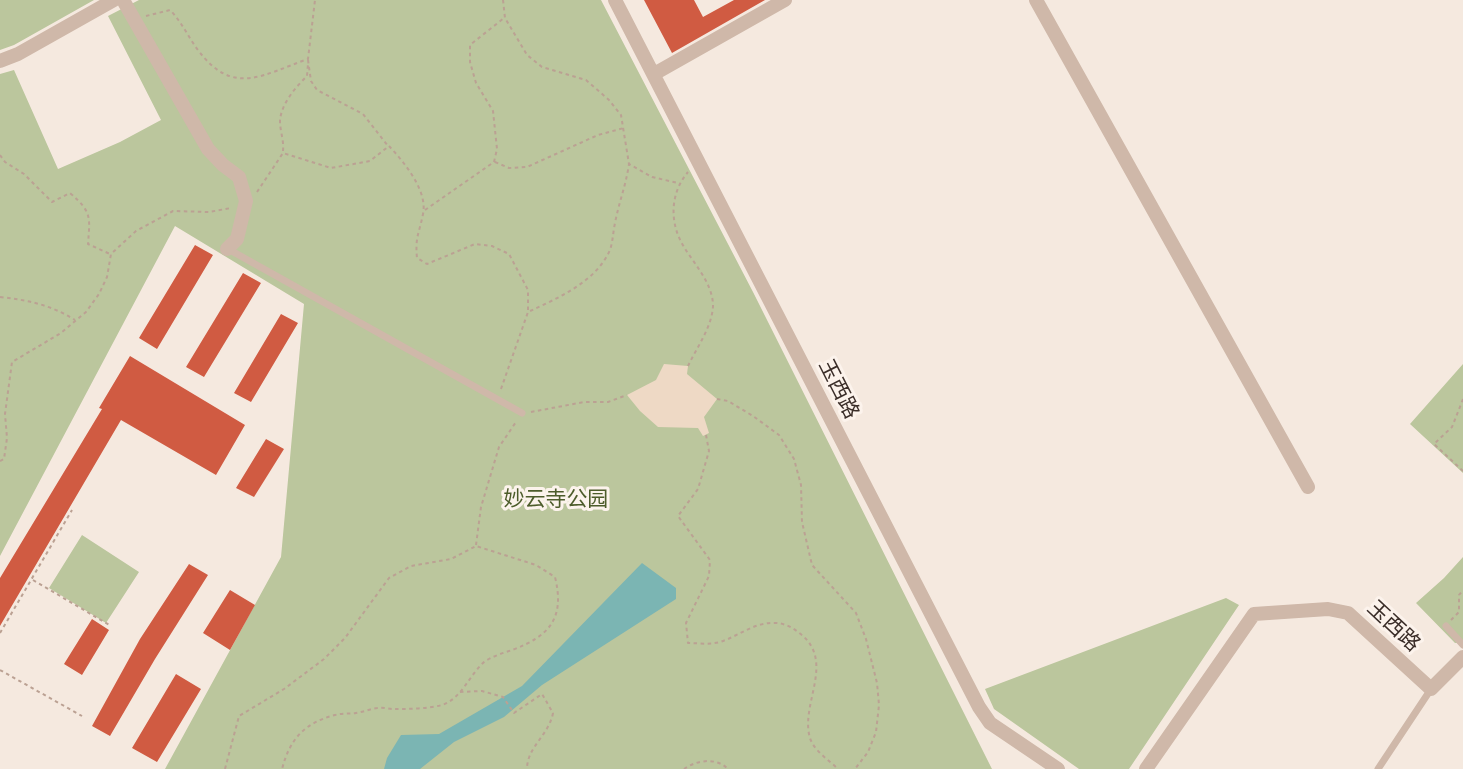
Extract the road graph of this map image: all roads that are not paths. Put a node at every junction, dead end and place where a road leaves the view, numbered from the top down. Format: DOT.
graph roads {
  1 [pos="114,0"];
  2 [pos="123,0"];
  3 [pos="615,0"];
  4 [pos="785,0"];
  5 [pos="1041,2"];
  6 [pos="0,61"];
  7 [pos="654,74"];
  8 [pos="227,249"];
  9 [pos="522,413"];
  10 [pos="1308,487"];
  11 [pos="1446,626"];
  12 [pos="1463,645"];
  13 [pos="1463,657"];
  14 [pos="1431,689"];
  15 [pos="1058,769"];
  16 [pos="1146,769"];
  17 [pos="1378,769"];
  1 -- 6 [label="street"];
  2 -- 8 [label="street"];
  3 -- 7 [label="street, 玉西路"];
  4 -- 7 [label="street"];
  5 -- 10 [label="street"];
  7 -- 15 [label="street, 玉西路"];
  8 -- 9 [label="lane"];
  11 -- 12 [label="lane"];
  13 -- 14 [label="street"];
  14 -- 16 [label="street, 玉西路"];
  14 -- 17 [label="lane"];
}
